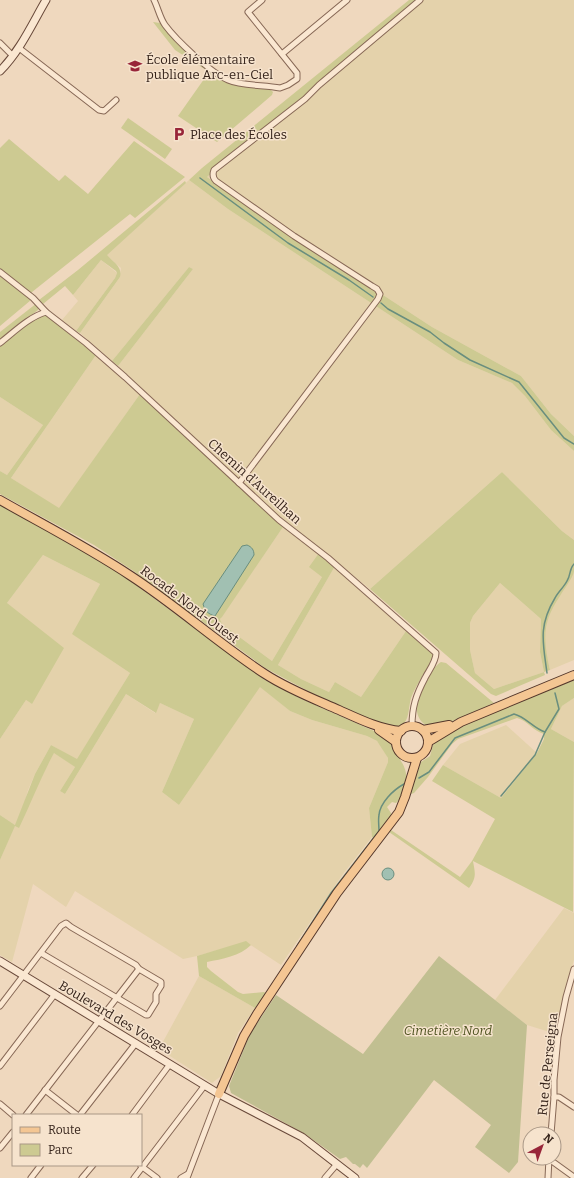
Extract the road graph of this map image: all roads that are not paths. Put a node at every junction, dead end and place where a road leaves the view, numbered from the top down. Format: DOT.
graph roads {
  1 [pos="46,0"];
  2 [pos="154,0"];
  3 [pos="262,0"];
  4 [pos="347,0"];
  5 [pos="420,0"];
  6 [pos="0,43"];
  7 [pos="19,48"];
  8 [pos="282,54"];
  9 [pos="13,56"];
  10 [pos="0,71"];
  11 [pos="116,100"];
  12 [pos="0,272"];
  13 [pos="46,312"];
  14 [pos="0,343"];
  15 [pos="239,482"];
  16 [pos="0,500"];
  17 [pos="574,675"];
  18 [pos="462,722"];
  19 [pos="368,723"];
  20 [pos="412,726"];
  21 [pos="401,730"];
  22 [pos="423,730"];
  23 [pos="396,742"];
  24 [pos="428,742"];
  25 [pos="406,757"];
  26 [pos="417,758"];
  27 [pos="410,778"];
  28 [pos="40,953"];
  29 [pos="0,961"];
  30 [pos="138,969"];
  31 [pos="574,969"];
  32 [pos="24,976"];
  33 [pos="55,994"];
  34 [pos="117,998"];
  35 [pos="0,1006"];
  36 [pos="100,1020"];
  37 [pos="136,1043"];
  38 [pos="170,1064"];
  39 [pos="0,1066"];
  40 [pos="206,1085"];
  41 [pos="46,1090"];
  42 [pos="219,1094"];
  43 [pos="554,1097"];
  44 [pos="0,1104"];
  45 [pos="574,1108"];
  46 [pos="13,1114"];
  47 [pos="27,1114"];
  48 [pos="76,1114"];
  49 [pos="81,1114"];
  50 [pos="133,1114"];
  51 [pos="552,1126"];
  52 [pos="12,1133"];
  53 [pos="0,1148"];
  54 [pos="337,1164"];
  55 [pos="40,1166"];
  56 [pos="92,1166"];
  57 [pos="142,1166"];
  58 [pos="549,1166"];
  59 [pos="559,1166"];
  60 [pos="188,1176"];
  61 [pos="574,1177"];
  62 [pos="31,1178"];
  63 [pos="82,1178"];
  64 [pos="134,1178"];
  65 [pos="157,1178"];
  66 [pos="180,1178"];
  67 [pos="325,1178"];
  68 [pos="355,1178"];
  69 [pos="548,1178"];
  1 -- 7 [label="main road"];
  2 -- 8 [label="street"];
  3 -- 8 [label="street"];
  4 -- 8 [label="street"];
  5 -- 15 [label="street"];
  6 -- 9 [label="street"];
  7 -- 9 [label="main road"];
  7 -- 11 [label="street"];
  9 -- 10 [label="main road"];
  12 -- 13 [label="street, Chemin d'Aureilhan"];
  13 -- 14 [label="street"];
  13 -- 15 [label="street, Chemin d'Aureilhan"];
  15 -- 20 [label="street, Chemin d'Aureilhan"];
  16 -- 19 [label="main road, Rocade Nord-Ouest"];
  17 -- 18 [label="main road"];
  18 -- 22 [label="main road"];
  18 -- 24 [label="main road"];
  19 -- 21 [label="main road, Rocade Nord-Ouest"];
  19 -- 23 [label="main road, Rocade Nord-Ouest"];
  20 -- 21 [label="main road"];
  20 -- 22 [label="main road"];
  21 -- 23 [label="main road"];
  22 -- 24 [label="main road"];
  23 -- 25 [label="main road"];
  24 -- 26 [label="main road"];
  25 -- 26 [label="main road"];
  25 -- 27 [label="main road"];
  26 -- 27 [label="main road"];
  27 -- 42 [label="main road"];
  28 -- 30 [label="street"];
  28 -- 32 [label="street"];
  28 -- 34 [label="street"];
  29 -- 32 [label="main road, Boulevard des Vosges"];
  30 -- 34 [label="street"];
  30 -- 34 [label="street"];
  31 -- 43 [label="street, Rue de Perseigna"];
  32 -- 33 [label="main road, Boulevard des Vosges"];
  32 -- 35 [label="street"];
  33 -- 36 [label="main road, Boulevard des Vosges"];
  33 -- 39 [label="street"];
  34 -- 36 [label="street"];
  36 -- 37 [label="main road, Boulevard des Vosges"];
  36 -- 41 [label="street"];
  37 -- 38 [label="main road, Boulevard des Vosges"];
  37 -- 49 [label="street"];
  38 -- 40 [label="main road, Boulevard des Vosges"];
  38 -- 50 [label="street"];
  40 -- 42 [label="main road, Boulevard des Vosges"];
  40 -- 57 [label="street"];
  41 -- 47 [label="street"];
  41 -- 48 [label="street"];
  42 -- 54 [label="main road, Boulevard des Vosges"];
  42 -- 60 [label="street"];
  43 -- 45 [label="street"];
  43 -- 51 [label="street, Rue de Perseigna"];
  44 -- 46 [label="street"];
  52 -- 53 [label="street"];
  54 -- 67 [label="street"];
  54 -- 68 [label="main road, Boulevard des Vosges"];
  55 -- 62 [label="street"];
  56 -- 63 [label="street"];
  57 -- 64 [label="street"];
  57 -- 65 [label="street"];
  58 -- 69 [label="street"];
  59 -- 61 [label="street"];
  60 -- 66 [label="street"];
}
